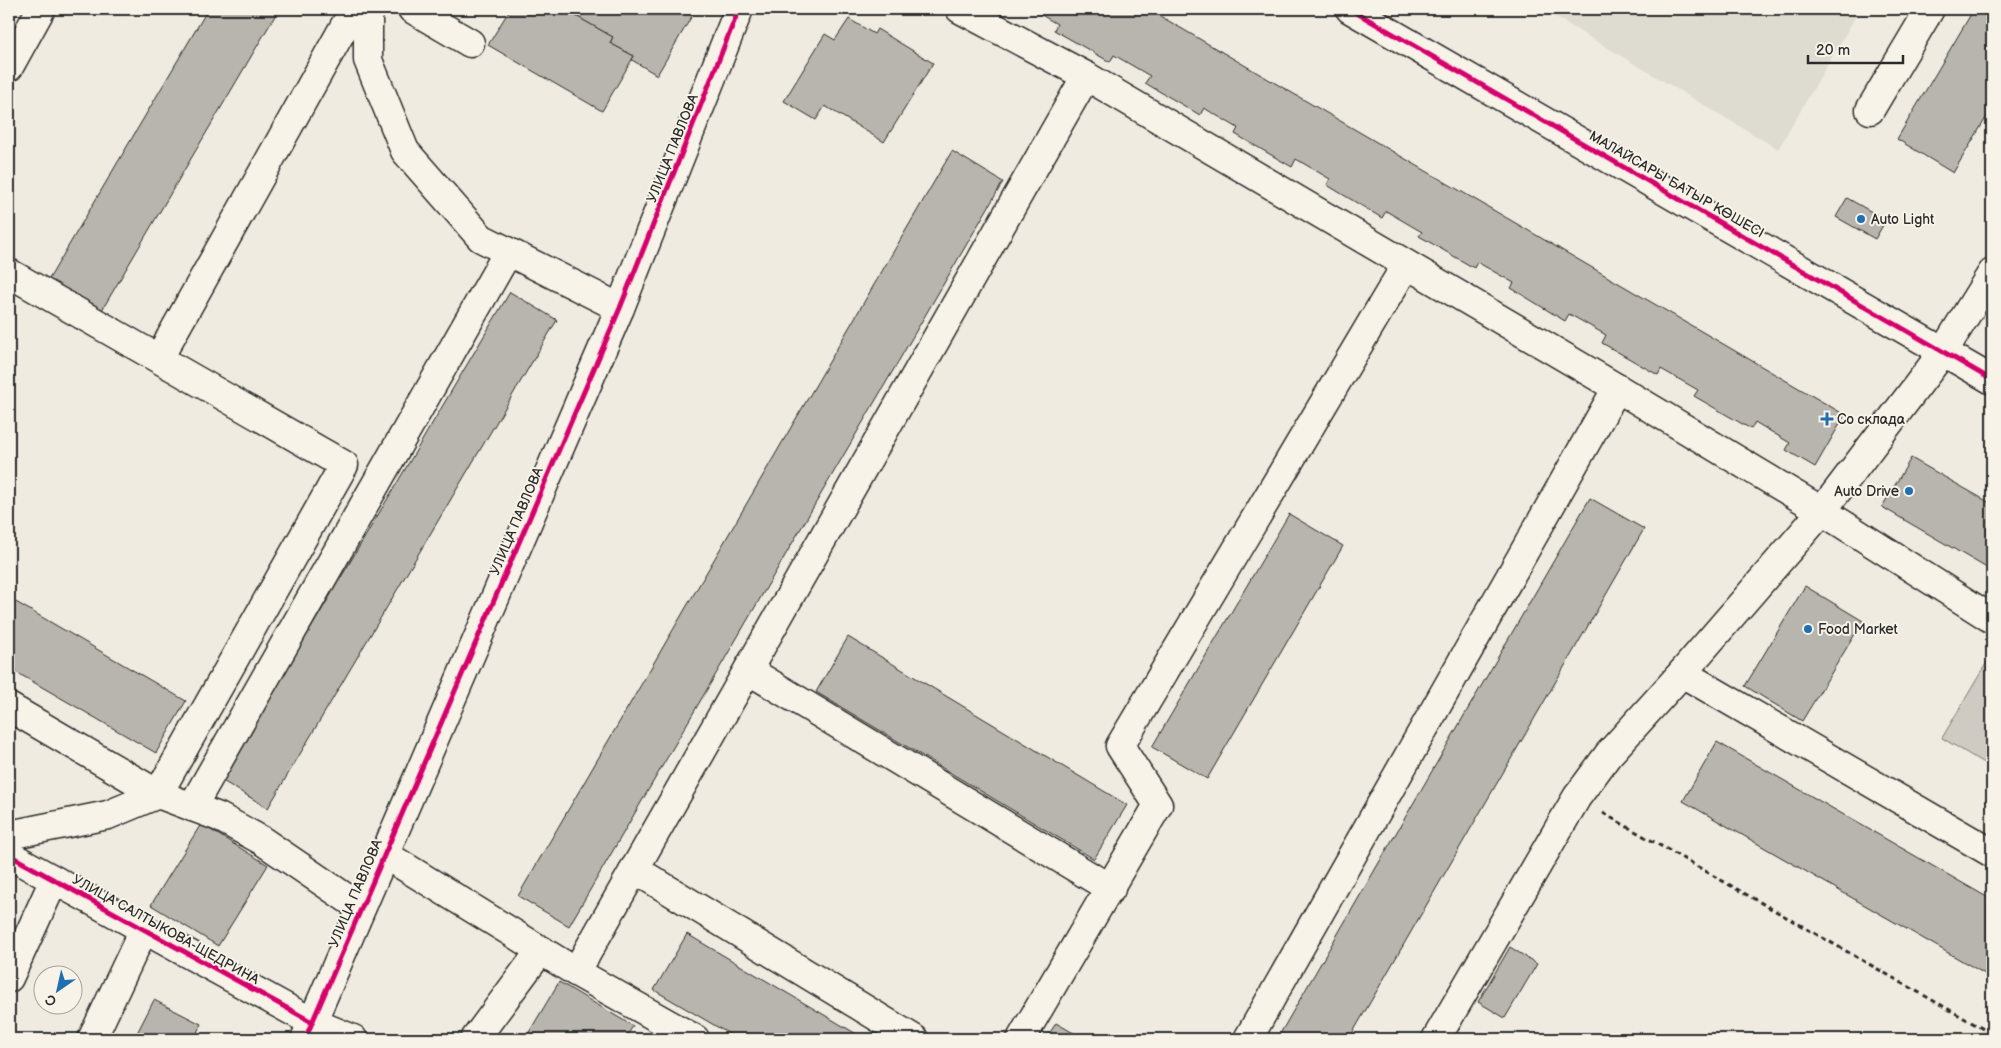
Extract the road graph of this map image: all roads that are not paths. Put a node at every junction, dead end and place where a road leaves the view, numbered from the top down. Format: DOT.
graph roads {
  1 [pos="42,9"];
  2 [pos="354,9"];
  3 [pos="368,9"];
  4 [pos="412,9"];
  5 [pos="740,9"];
  6 [pos="960,9"];
  7 [pos="1350,9"];
  8 [pos="1930,9"];
  9 [pos="470,43"];
  10 [pos="9,67"];
  11 [pos="1086,76"];
  12 [pos="1870,110"];
  13 [pos="508,252"];
  14 [pos="1406,265"];
  15 [pos="9,273"];
  16 [pos="1992,274"];
  17 [pos="620,308"];
  18 [pos="1943,352"];
  19 [pos="159,358"];
  20 [pos="1992,380"];
  21 [pos="1616,388"];
  22 [pos="1822,511"];
  23 [pos="1992,619"];
  24 [pos="748,670"];
  25 [pos="1682,673"];
  26 [pos="9,708"];
  27 [pos="158,794"];
  28 [pos="192,807"];
  29 [pos="9,835"];
  30 [pos="1992,853"];
  31 [pos="384,854"];
  32 [pos="9,855"];
  33 [pos="634,869"];
  34 [pos="54,880"];
  35 [pos="1110,889"];
  36 [pos="361,908"];
  37 [pos="144,929"];
  38 [pos="541,950"];
  39 [pos="576,972"];
  40 [pos="9,978"];
  41 [pos="308,1031"];
  42 [pos="92,1039"];
  43 [pos="353,1039"];
  44 [pos="476,1039"];
  45 [pos="695,1039"];
  46 [pos="914,1039"];
  47 [pos="1021,1039"];
  48 [pos="1248,1039"];
  49 [pos="1436,1039"];
  1 -- 10 [label="street"];
  2 -- 19 [label="street"];
  3 -- 13 [label="street"];
  4 -- 9 [label="street"];
  5 -- 17 [label="street, УЛИЦА ПАВЛОВА"];
  6 -- 11 [label="street"];
  7 -- 18 [label="street, МАЛАЙСАРЫ БАТЫР КӨШЕСІ"];
  8 -- 12 [label="street"];
  11 -- 14 [label="street"];
  11 -- 24 [label="street"];
  13 -- 17 [label="street"];
  13 -- 28 [label="street"];
  14 -- 21 [label="street"];
  14 -- 35 [label="street"];
  15 -- 19 [label="street"];
  16 -- 18 [label="street"];
  17 -- 31 [label="street, УЛИЦА ПАВЛОВА"];
  18 -- 20 [label="street, МАЛАЙСАРЫ БАТЫР КӨШЕСІ"];
  18 -- 22 [label="street"];
  19 -- 27 [label="street"];
  21 -- 22 [label="street"];
  21 -- 48 [label="street"];
  22 -- 23 [label="street"];
  22 -- 25 [label="street"];
  24 -- 33 [label="street"];
  24 -- 35 [label="street"];
  25 -- 30 [label="street"];
  25 -- 49 [label="street"];
  26 -- 27 [label="street"];
  27 -- 28 [label="street"];
  27 -- 29 [label="street"];
  28 -- 36 [label="street"];
  31 -- 36 [label="street, УЛИЦА ПАВЛОВА"];
  31 -- 38 [label="street"];
  32 -- 34 [label="street, УЛИЦА САЛТЫКОВА-ЩЕДРИНА"];
  33 -- 39 [label="street"];
  33 -- 46 [label="street"];
  34 -- 37 [label="street, УЛИЦА САЛТЫКОВА-ЩЕДРИНА"];
  34 -- 40 [label="street"];
  35 -- 47 [label="street"];
  36 -- 41 [label="street, УЛИЦА ПАВЛОВА"];
  37 -- 41 [label="street, УЛИЦА САЛТЫКОВА-ЩЕДРИНА"];
  37 -- 42 [label="street"];
  38 -- 39 [label="street"];
  38 -- 44 [label="street"];
  39 -- 45 [label="street"];
  41 -- 43 [label="street, УЛИЦА САЛТЫКОВА-ЩЕДРИНА"];
}
